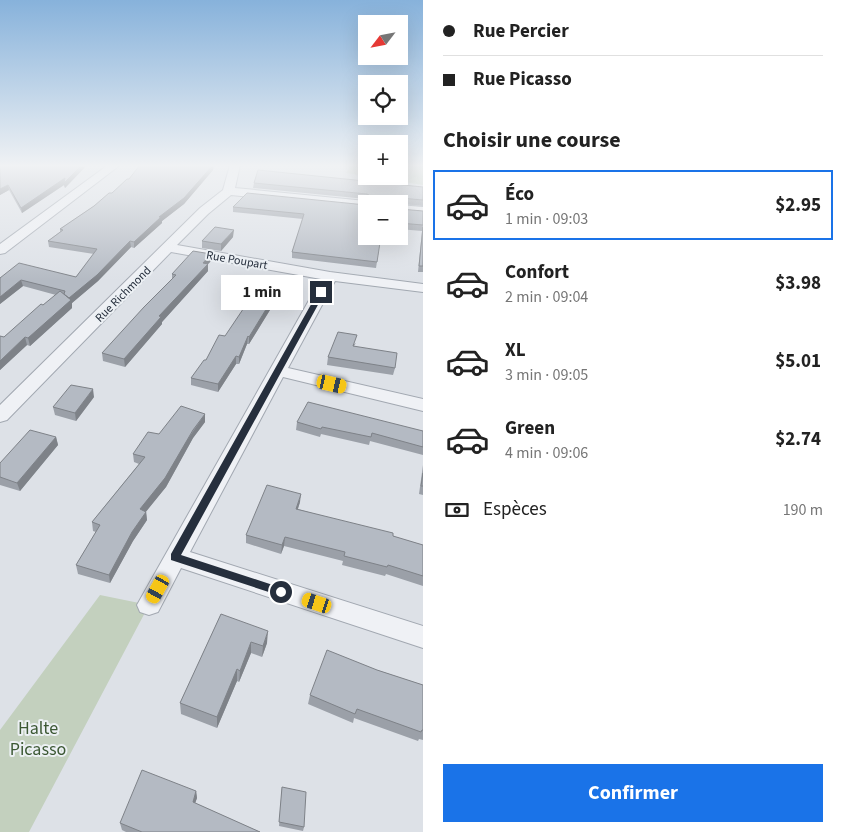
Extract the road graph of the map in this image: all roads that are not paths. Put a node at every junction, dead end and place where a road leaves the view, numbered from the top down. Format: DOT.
graph roads {
  1 [pos="62,204"];
  2 [pos="213,204"];
  3 [pos="408,210"];
  4 [pos="423,211"];
  5 [pos="169,248"];
  6 [pos="0,250"];
  7 [pos="330,276"];
  8 [pos="423,288"];
  9 [pos="278,371"];
  10 [pos="423,405"];
  11 [pos="0,416"];
  12 [pos="175,557"];
  13 [pos="149,605"];
  14 [pos="423,638"];
  1 -- 6 [label="street"];
  2 -- 5 [label="street, Rue Richmond"];
  3 -- 4 [label="street"];
  5 -- 7 [label="street, Rue Poupart"];
  5 -- 11 [label="street, Rue Richmond"];
  7 -- 8 [label="street, Rue Poupart"];
  7 -- 9 [label="street"];
  9 -- 10 [label="street"];
  9 -- 12 [label="street"];
  12 -- 13 [label="street"];
  12 -- 14 [label="street"];
}
